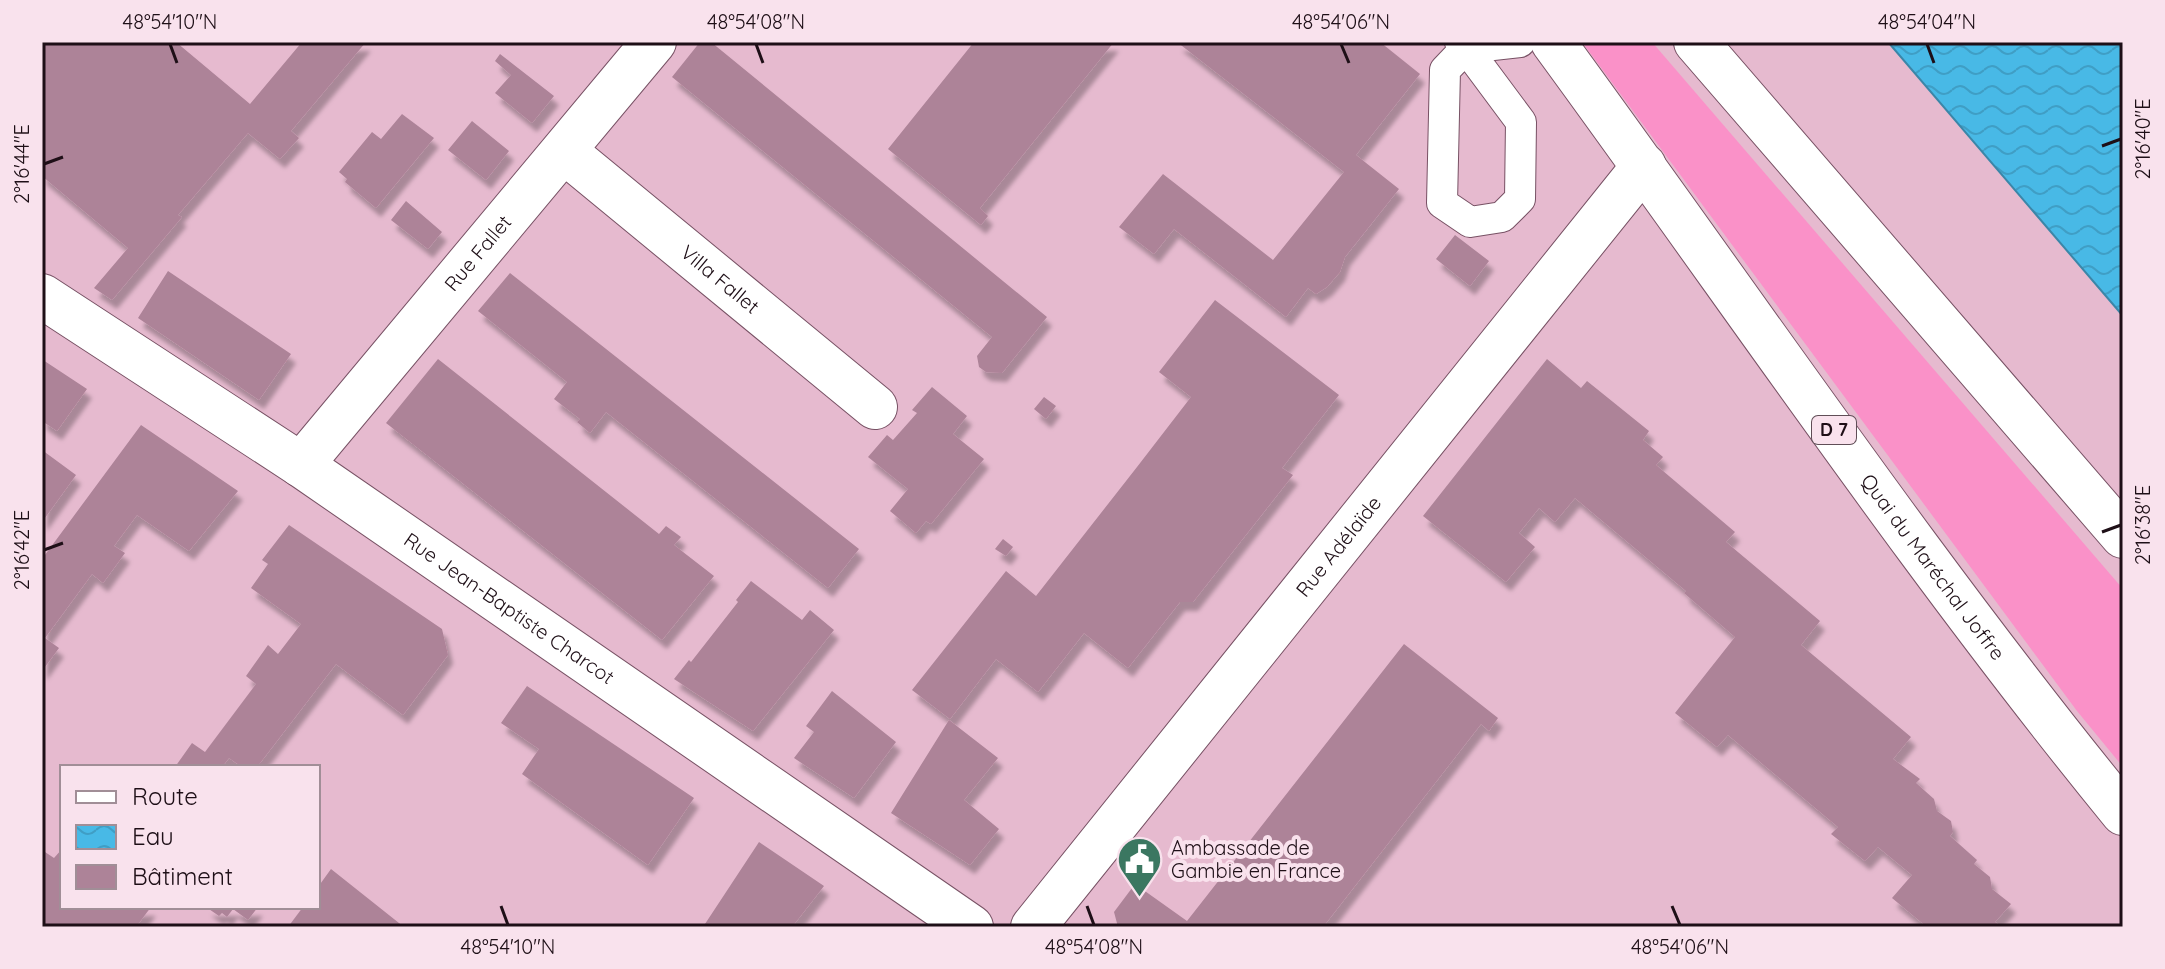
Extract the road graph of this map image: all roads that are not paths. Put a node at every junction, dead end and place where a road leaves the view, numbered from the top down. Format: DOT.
graph roads {
  1 [pos="654,42"];
  2 [pos="1520,42"];
  3 [pos="1553,42"];
  4 [pos="1696,42"];
  5 [pos="1463,45"];
  6 [pos="564,151"];
  7 [pos="1644,166"];
  8 [pos="42,296"];
  9 [pos="875,407"];
  10 [pos="301,465"];
  11 [pos="2123,536"];
  12 [pos="2123,813"];
  13 [pos="971,927"];
  14 [pos="1033,927"];
  1 -- 6 [label="street, Rue Fallet"];
  2 -- 5 [label="lane"];
  3 -- 7 [label="street, Quai du Maréchal Joffre / D 7"];
  4 -- 11 [label="street"];
  5 -- 5 [label="lane"];
  6 -- 9 [label="street, Villa Fallet"];
  6 -- 10 [label="street, Rue Fallet"];
  7 -- 12 [label="street, Quai du Maréchal Joffre / D 7"];
  7 -- 14 [label="street, Rue Adélaïde"];
  8 -- 10 [label="street, Rue Jean-Baptiste Charcot"];
  10 -- 13 [label="street, Rue Jean-Baptiste Charcot"];
}
